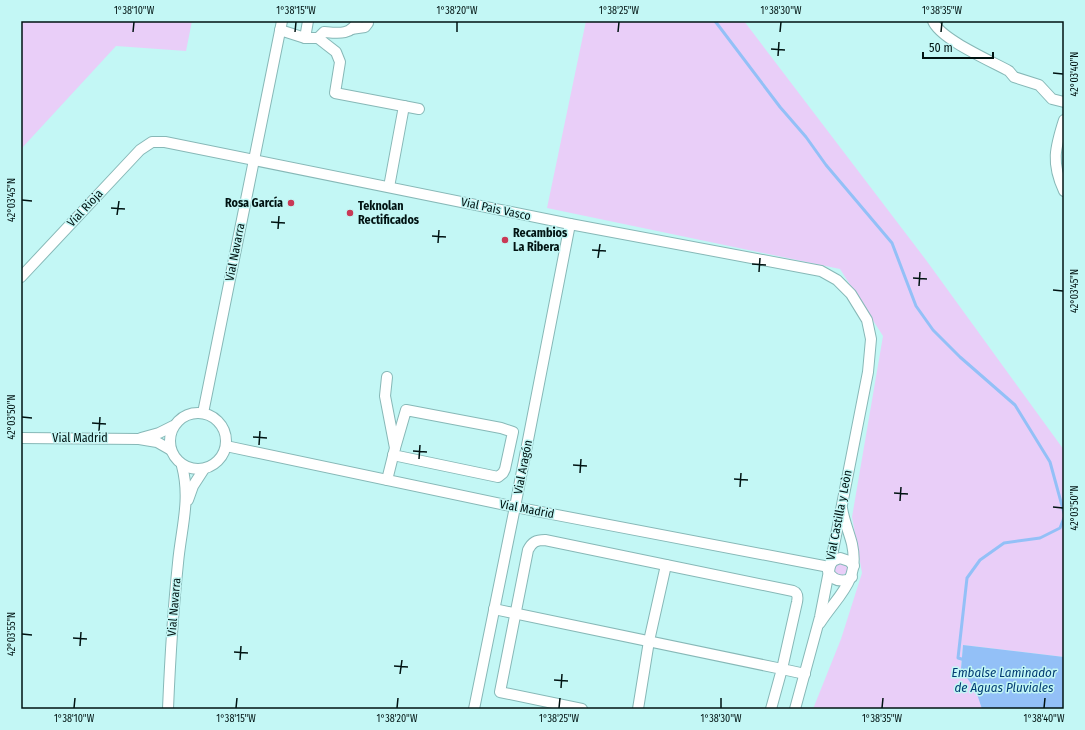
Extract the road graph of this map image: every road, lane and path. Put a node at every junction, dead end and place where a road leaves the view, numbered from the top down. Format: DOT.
graph roads {
  1 [pos="308,21"];
  2 [pos="933,21"];
  3 [pos="368,23"];
  4 [pos="281,25"];
  5 [pos="354,25"];
  6 [pos="305,38"];
  7 [pos="318,38"];
  8 [pos="1064,102"];
  9 [pos="404,106"];
  10 [pos="419,108"];
  11 [pos="1064,120"];
  12 [pos="152,142"];
  13 [pos="253,160"];
  14 [pos="389,187"];
  15 [pos="1064,191"];
  16 [pos="570,224"];
  17 [pos="21,277"];
  18 [pos="867,320"];
  19 [pos="387,377"];
  20 [pos="203,413"];
  21 [pos="173,426"];
  22 [pos="21,438"];
  23 [pos="139,439"];
  24 [pos="226,446"];
  25 [pos="171,450"];
  26 [pos="394,451"];
  27 [pos="182,466"];
  28 [pos="204,469"];
  29 [pos="387,480"];
  30 [pos="842,503"];
  31 [pos="186,506"];
  32 [pos="515,508"];
  33 [pos="666,566"];
  34 [pos="828,569"];
  35 [pos="854,570"];
  36 [pos="494,609"];
  37 [pos="515,614"];
  38 [pos="817,628"];
  39 [pos="649,642"];
  40 [pos="782,669"];
  41 [pos="805,674"];
  42 [pos="168,709"];
  43 [pos="474,709"];
  44 [pos="582,709"];
  45 [pos="638,709"];
  46 [pos="771,709"];
  47 [pos="795,709"];
  1 -- 6 [label="street"];
  2 -- 8 [label="street"];
  3 -- 5 [label="street"];
  4 -- 6 [label="street"];
  4 -- 13 [label="street, Vial Navarra"];
  5 -- 7 [label="street"];
  6 -- 7 [label="street"];
  7 -- 9 [label="street"];
  9 -- 10 [label="street"];
  9 -- 14 [label="street"];
  11 -- 15 [label="street"];
  12 -- 13 [label="street, Vial Pais Vasco"];
  12 -- 17 [label="street, Vial Rioja"];
  13 -- 14 [label="street, Vial Pais Vasco"];
  13 -- 20 [label="street, Vial Navarra"];
  14 -- 16 [label="street, Vial Pais Vasco"];
  16 -- 18 [label="street, Vial Pais Vasco"];
  16 -- 32 [label="street, Vial Aragón"];
  18 -- 30 [label="street, Vial Castilla y Leòn"];
  19 -- 26 [label="street"];
  20 -- 21 [label="street"];
  20 -- 24 [label="street"];
  21 -- 23 [label="street, Vial Madrid"];
  21 -- 25 [label="street"];
  22 -- 23 [label="street, Vial Madrid"];
  23 -- 25 [label="street, Vial Madrid"];
  24 -- 28 [label="street"];
  24 -- 29 [label="street, Vial Madrid"];
  25 -- 27 [label="street"];
  26 -- 26 [label="street"];
  26 -- 29 [label="street"];
  27 -- 28 [label="street"];
  27 -- 31 [label="street, Vial Navarra"];
  28 -- 31 [label="street, Vial Navarra"];
  29 -- 32 [label="street, Vial Madrid"];
  30 -- 34 [label="street, Vial Castilla y Leòn"];
  30 -- 35 [label="street"];
  31 -- 42 [label="street, Vial Navarra"];
  32 -- 34 [label="street, Vial Madrid"];
  32 -- 36 [label="street, Vial Aragón"];
  33 -- 37 [label="street"];
  33 -- 39 [label="street"];
  33 -- 40 [label="street"];
  34 -- 35 [label="street"];
  34 -- 35 [label="street"];
  34 -- 38 [label="street, Vial Castilla y Leòn"];
  35 -- 38 [label="street"];
  36 -- 37 [label="street"];
  36 -- 43 [label="street, Vial Aragón"];
  37 -- 39 [label="street"];
  37 -- 44 [label="street"];
  38 -- 41 [label="street, Vial Castilla y Leòn"];
  39 -- 40 [label="street"];
  39 -- 45 [label="street"];
  40 -- 41 [label="street"];
  40 -- 46 [label="street"];
  41 -- 47 [label="street, Vial Castilla y Leòn"];
}
